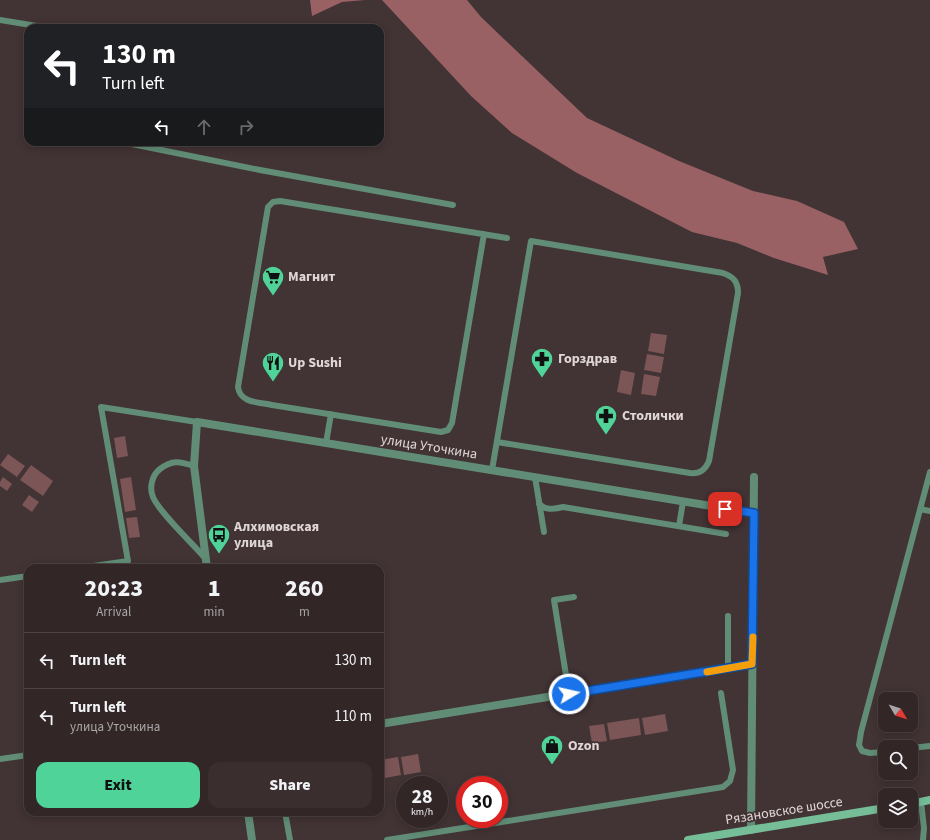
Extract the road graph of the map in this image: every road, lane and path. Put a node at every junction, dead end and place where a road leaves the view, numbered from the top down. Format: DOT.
graph roads {
  1 [pos="0,20"];
  2 [pos="24,24"];
  3 [pos="142,146"];
  4 [pos="454,205"];
  5 [pos="484,234"];
  6 [pos="507,238"];
  7 [pos="331,414"];
  8 [pos="196,422"];
  9 [pos="497,442"];
  10 [pos="326,443"];
  11 [pos="194,466"];
  12 [pos="492,470"];
  13 [pos="930,472"];
  14 [pos="754,477"];
  15 [pos="535,478"];
  16 [pos="683,502"];
  17 [pos="539,504"];
  18 [pos="920,509"];
  19 [pos="930,511"];
  20 [pos="754,513"];
  21 [pos="679,526"];
  22 [pos="544,532"];
  23 [pos="726,534"];
  24 [pos="205,558"];
  25 [pos="107,564"];
  26 [pos="206,564"];
  27 [pos="24,577"];
  28 [pos="0,580"];
  29 [pos="574,597"];
  30 [pos="728,616"];
  31 [pos="752,664"];
  32 [pos="728,668"];
  33 [pos="721,693"];
  34 [pos="569,694"];
  35 [pos="384,723"];
  36 [pos="930,746"];
  37 [pos="918,747"];
  38 [pos="878,752"];
  39 [pos="24,756"];
  40 [pos="0,759"];
  41 [pos="930,800"];
  42 [pos="921,802"];
  43 [pos="918,803"];
  44 [pos="878,809"];
  45 [pos="249,816"];
  46 [pos="286,816"];
  47 [pos="751,830"];
  48 [pos="252,840"];
  49 [pos="290,840"];
  50 [pos="387,840"];
  51 [pos="688,840"];
  52 [pos="923,840"];
  1 -- 2 [label="lane"];
  3 -- 4 [label="lane"];
  5 -- 6 [label="lane"];
  5 -- 7 [label="lane"];
  5 -- 7 [label="lane"];
  7 -- 10 [label="lane"];
  8 -- 10 [label="street, улица Уточкина"];
  8 -- 11 [label="street"];
  8 -- 25 [label="lane, улица Уточкина"];
  9 -- 9 [label="lane"];
  9 -- 12 [label="lane"];
  10 -- 12 [label="street, улица Уточкина"];
  11 -- 24 [label="street"];
  11 -- 24 [label="lane"];
  12 -- 15 [label="street, улица Уточкина"];
  13 -- 18 [label="lane"];
  14 -- 20 [label="street"];
  15 -- 16 [label="street, улица Уточкина"];
  15 -- 17 [label="lane"];
  16 -- 20 [label="street, улица Уточкина"];
  16 -- 21 [label="lane"];
  17 -- 21 [label="lane"];
  17 -- 22 [label="lane"];
  18 -- 19 [label="lane"];
  18 -- 38 [label="lane"];
  20 -- 31 [label="street"];
  21 -- 23 [label="lane"];
  24 -- 26 [label="street"];
  27 -- 28 [label="lane"];
  29 -- 34 [label="lane"];
  30 -- 32 [label="lane"];
  31 -- 32 [label="street"];
  31 -- 47 [label="street"];
  32 -- 34 [label="street"];
  33 -- 50 [label="lane"];
  34 -- 35 [label="street"];
  36 -- 37 [label="lane"];
  39 -- 40 [label="lane"];
  41 -- 42 [label="main road"];
  42 -- 43 [label="main road"];
  42 -- 52 [label="lane"];
  44 -- 47 [label="main road, Рязановское шоссе"];
  45 -- 48 [label="street"];
  46 -- 49 [label="lane"];
  47 -- 51 [label="main road, Рязановское шоссе"];
}
